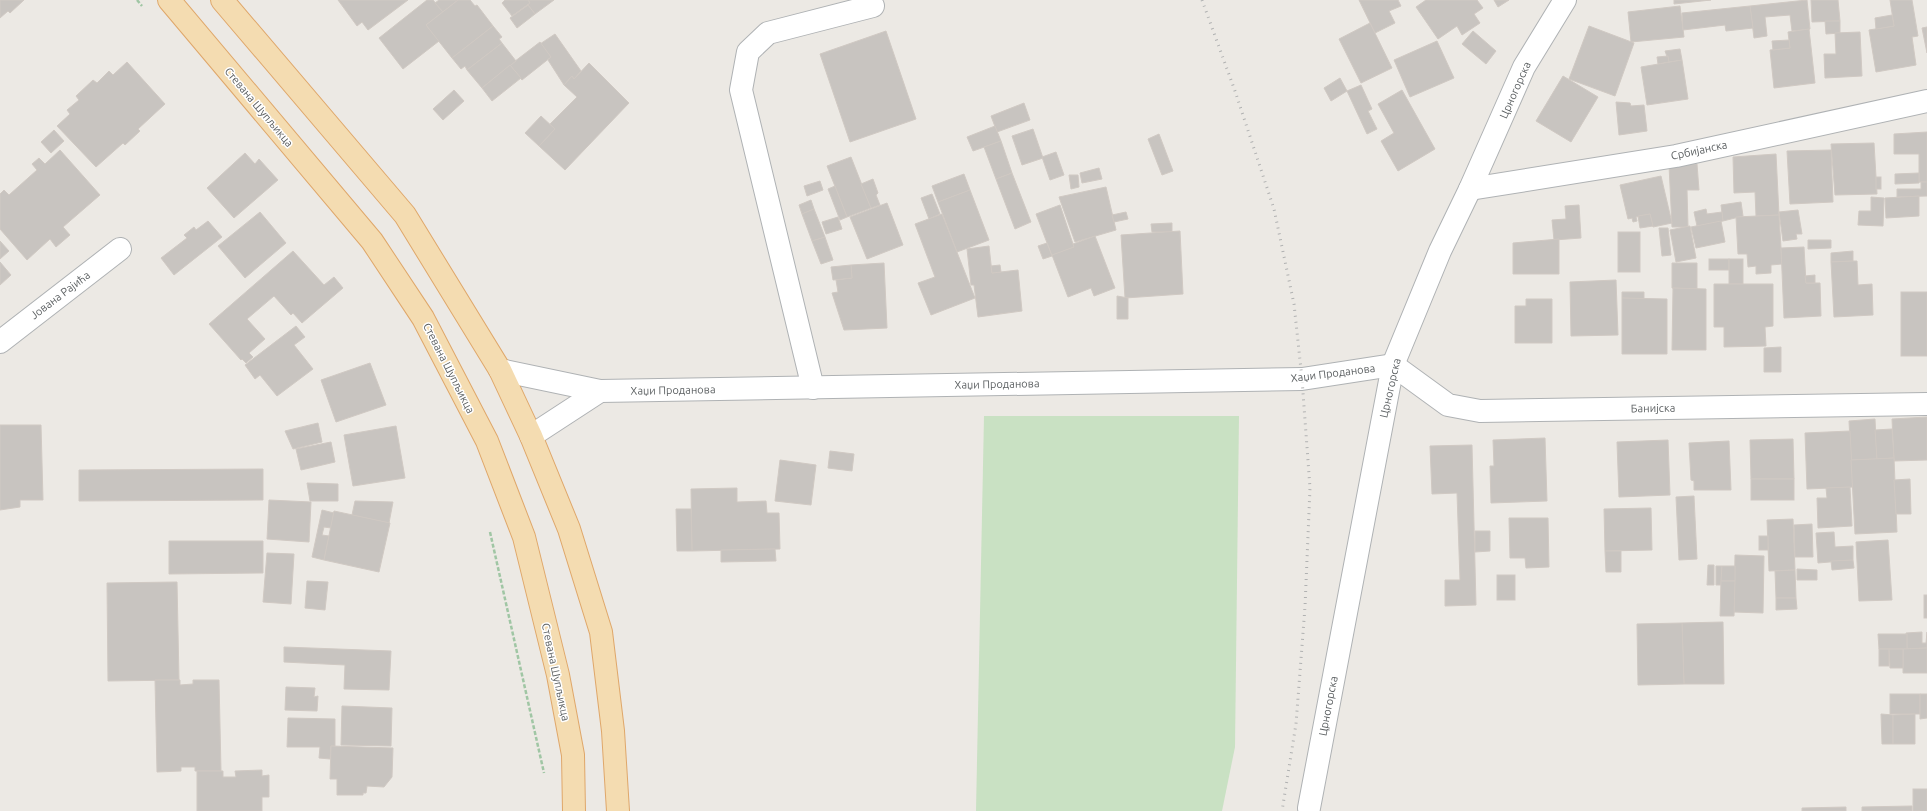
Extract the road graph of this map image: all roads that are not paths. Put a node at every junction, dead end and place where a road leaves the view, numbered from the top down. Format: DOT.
graph roads {
  1 [pos="169,0"];
  2 [pos="222,0"];
  3 [pos="1565,0"];
  4 [pos="873,6"];
  5 [pos="1927,101"];
  6 [pos="1470,189"];
  7 [pos="120,249"];
  8 [pos="0,342"];
  9 [pos="1393,365"];
  10 [pos="500,370"];
  11 [pos="813,388"];
  12 [pos="600,391"];
  13 [pos="1927,404"];
  14 [pos="531,436"];
  15 [pos="1309,808"];
  16 [pos="574,811"];
  17 [pos="618,811"];
  1 -- 16 [label="main road, Стевана Шупљикца"];
  2 -- 10 [label="main road"];
  3 -- 6 [label="street, Црногорска"];
  4 -- 11 [label="street"];
  5 -- 6 [label="street, Србијанска"];
  6 -- 9 [label="street, Црногорска"];
  7 -- 8 [label="street, Јована Рајића"];
  9 -- 11 [label="street, Хаџи Проданова"];
  9 -- 13 [label="street, Банијска"];
  9 -- 15 [label="street, Црногорска"];
  10 -- 12 [label="street, Хаџи Проданова"];
  10 -- 14 [label="main road"];
  11 -- 12 [label="street, Хаџи Проданова"];
  12 -- 14 [label="street"];
  14 -- 17 [label="main road"];
}
